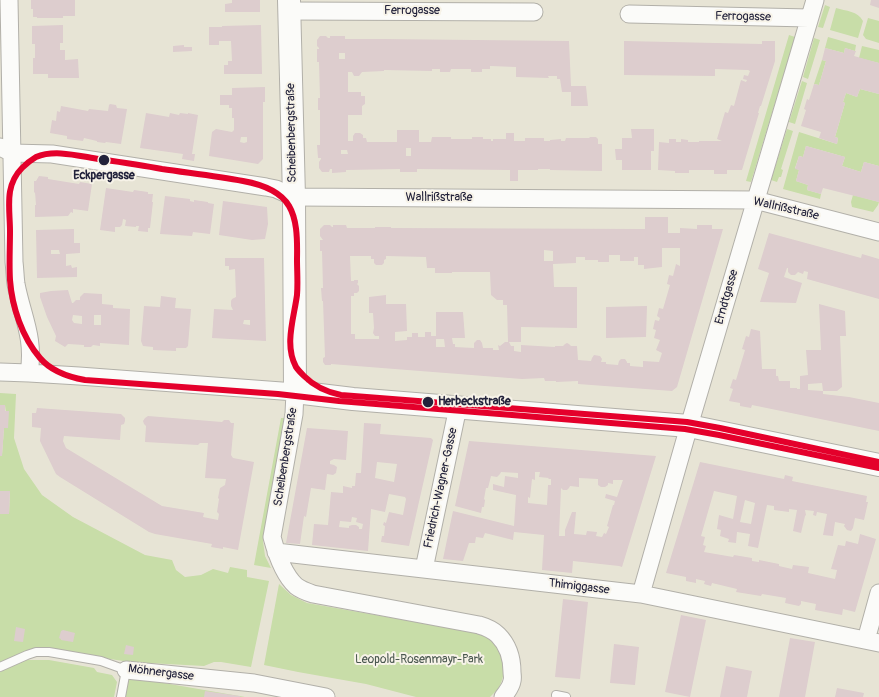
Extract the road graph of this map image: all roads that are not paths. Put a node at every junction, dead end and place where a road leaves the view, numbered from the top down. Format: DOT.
graph roads {
  1 [pos="10,0"];
  2 [pos="815,0"];
  3 [pos="289,5"];
  4 [pos="534,12"];
  5 [pos="629,14"];
  6 [pos="809,18"];
  7 [pos="6,150"];
  8 [pos="294,197"];
  9 [pos="755,200"];
  10 [pos="879,232"];
  11 [pos="0,372"];
  12 [pos="29,373"];
  13 [pos="295,392"];
  14 [pos="458,407"];
  15 [pos="689,426"];
  16 [pos="879,465"];
  17 [pos="276,552"];
  18 [pos="424,569"];
  19 [pos="641,594"];
  20 [pos="879,594"];
  21 [pos="872,642"];
  22 [pos="0,667"];
  23 [pos="126,670"];
  24 [pos="556,695"];
  25 [pos="121,697"];
  26 [pos="326,697"];
  27 [pos="503,697"];
  28 [pos="566,697"];
  1 -- 7 [label="street"];
  2 -- 6 [label="street, Erndtgasse"];
  3 -- 4 [label="street, Ferrogasse"];
  3 -- 8 [label="street, Scheibenbergstraße"];
  5 -- 6 [label="street, Ferrogasse"];
  6 -- 9 [label="street, Erndtgasse"];
  7 -- 8 [label="street, Wallrißstraße"];
  7 -- 12 [label="street"];
  8 -- 9 [label="street, Wallrißstraße"];
  8 -- 13 [label="street, Scheibenbergstraße"];
  9 -- 10 [label="street, Wallrißstraße"];
  9 -- 15 [label="street, Erndtgasse"];
  11 -- 12 [label="street"];
  12 -- 13 [label="street"];
  13 -- 14 [label="street"];
  13 -- 17 [label="street, Scheibenbergstraße"];
  14 -- 15 [label="street"];
  14 -- 18 [label="street, Friedrich-Wagner-Gasse"];
  15 -- 16 [label="street"];
  15 -- 19 [label="street, Erndtgasse"];
  17 -- 18 [label="street, Thimiggasse"];
  17 -- 27 [label="street"];
  18 -- 19 [label="street, Thimiggasse"];
  19 -- 21 [label="street, Thimiggasse"];
  20 -- 21 [label="street"];
  22 -- 23 [label="lane, Möhnergasse"];
  23 -- 25 [label="lane"];
  23 -- 26 [label="street, Möhnergasse"];
  24 -- 28 [label="lane"];
}
